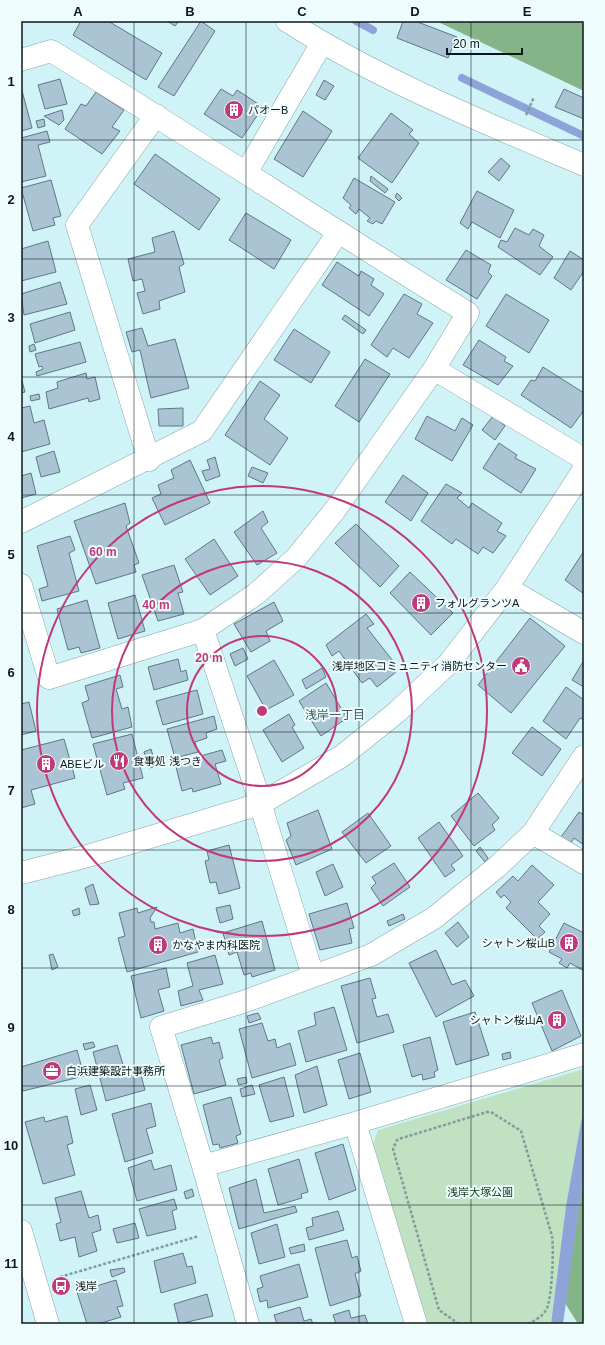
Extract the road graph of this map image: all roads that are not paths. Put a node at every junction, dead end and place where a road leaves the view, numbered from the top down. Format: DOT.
graph roads {
  1 [pos="287,21"];
  2 [pos="322,43"];
  3 [pos="21,60"];
  4 [pos="156,115"];
  5 [pos="584,165"];
  6 [pos="246,172"];
  7 [pos="338,233"];
  8 [pos="434,369"];
  9 [pos="584,459"];
  10 [pos="149,460"];
  11 [pos="584,469"];
  12 [pos="21,522"];
  13 [pos="21,585"];
  14 [pos="507,588"];
  15 [pos="203,630"];
  16 [pos="584,633"];
  17 [pos="584,756"];
  18 [pos="260,804"];
  19 [pos="533,833"];
  20 [pos="584,863"];
  21 [pos="21,873"];
  22 [pos="313,976"];
  23 [pos="584,1054"];
  24 [pos="356,1123"];
  25 [pos="203,1166"];
  26 [pos="21,1231"];
  27 [pos="48,1324"];
  28 [pos="248,1324"];
  29 [pos="416,1324"];
  1 -- 2 [label="street"];
  2 -- 5 [label="street"];
  2 -- 6 [label="street"];
  3 -- 4 [label="street"];
  4 -- 6 [label="street"];
  4 -- 10 [label="street"];
  6 -- 7 [label="street"];
  7 -- 8 [label="street"];
  7 -- 10 [label="street"];
  8 -- 9 [label="street"];
  8 -- 15 [label="street"];
  10 -- 12 [label="street"];
  11 -- 14 [label="street"];
  13 -- 15 [label="street"];
  14 -- 16 [label="street"];
  14 -- 18 [label="street"];
  15 -- 18 [label="street"];
  17 -- 19 [label="street"];
  18 -- 21 [label="street"];
  18 -- 22 [label="street"];
  19 -- 20 [label="street"];
  19 -- 22 [label="street"];
  22 -- 25 [label="street"];
  23 -- 24 [label="street"];
  24 -- 25 [label="street"];
  24 -- 29 [label="street"];
  25 -- 28 [label="street"];
  26 -- 27 [label="street"];
}
